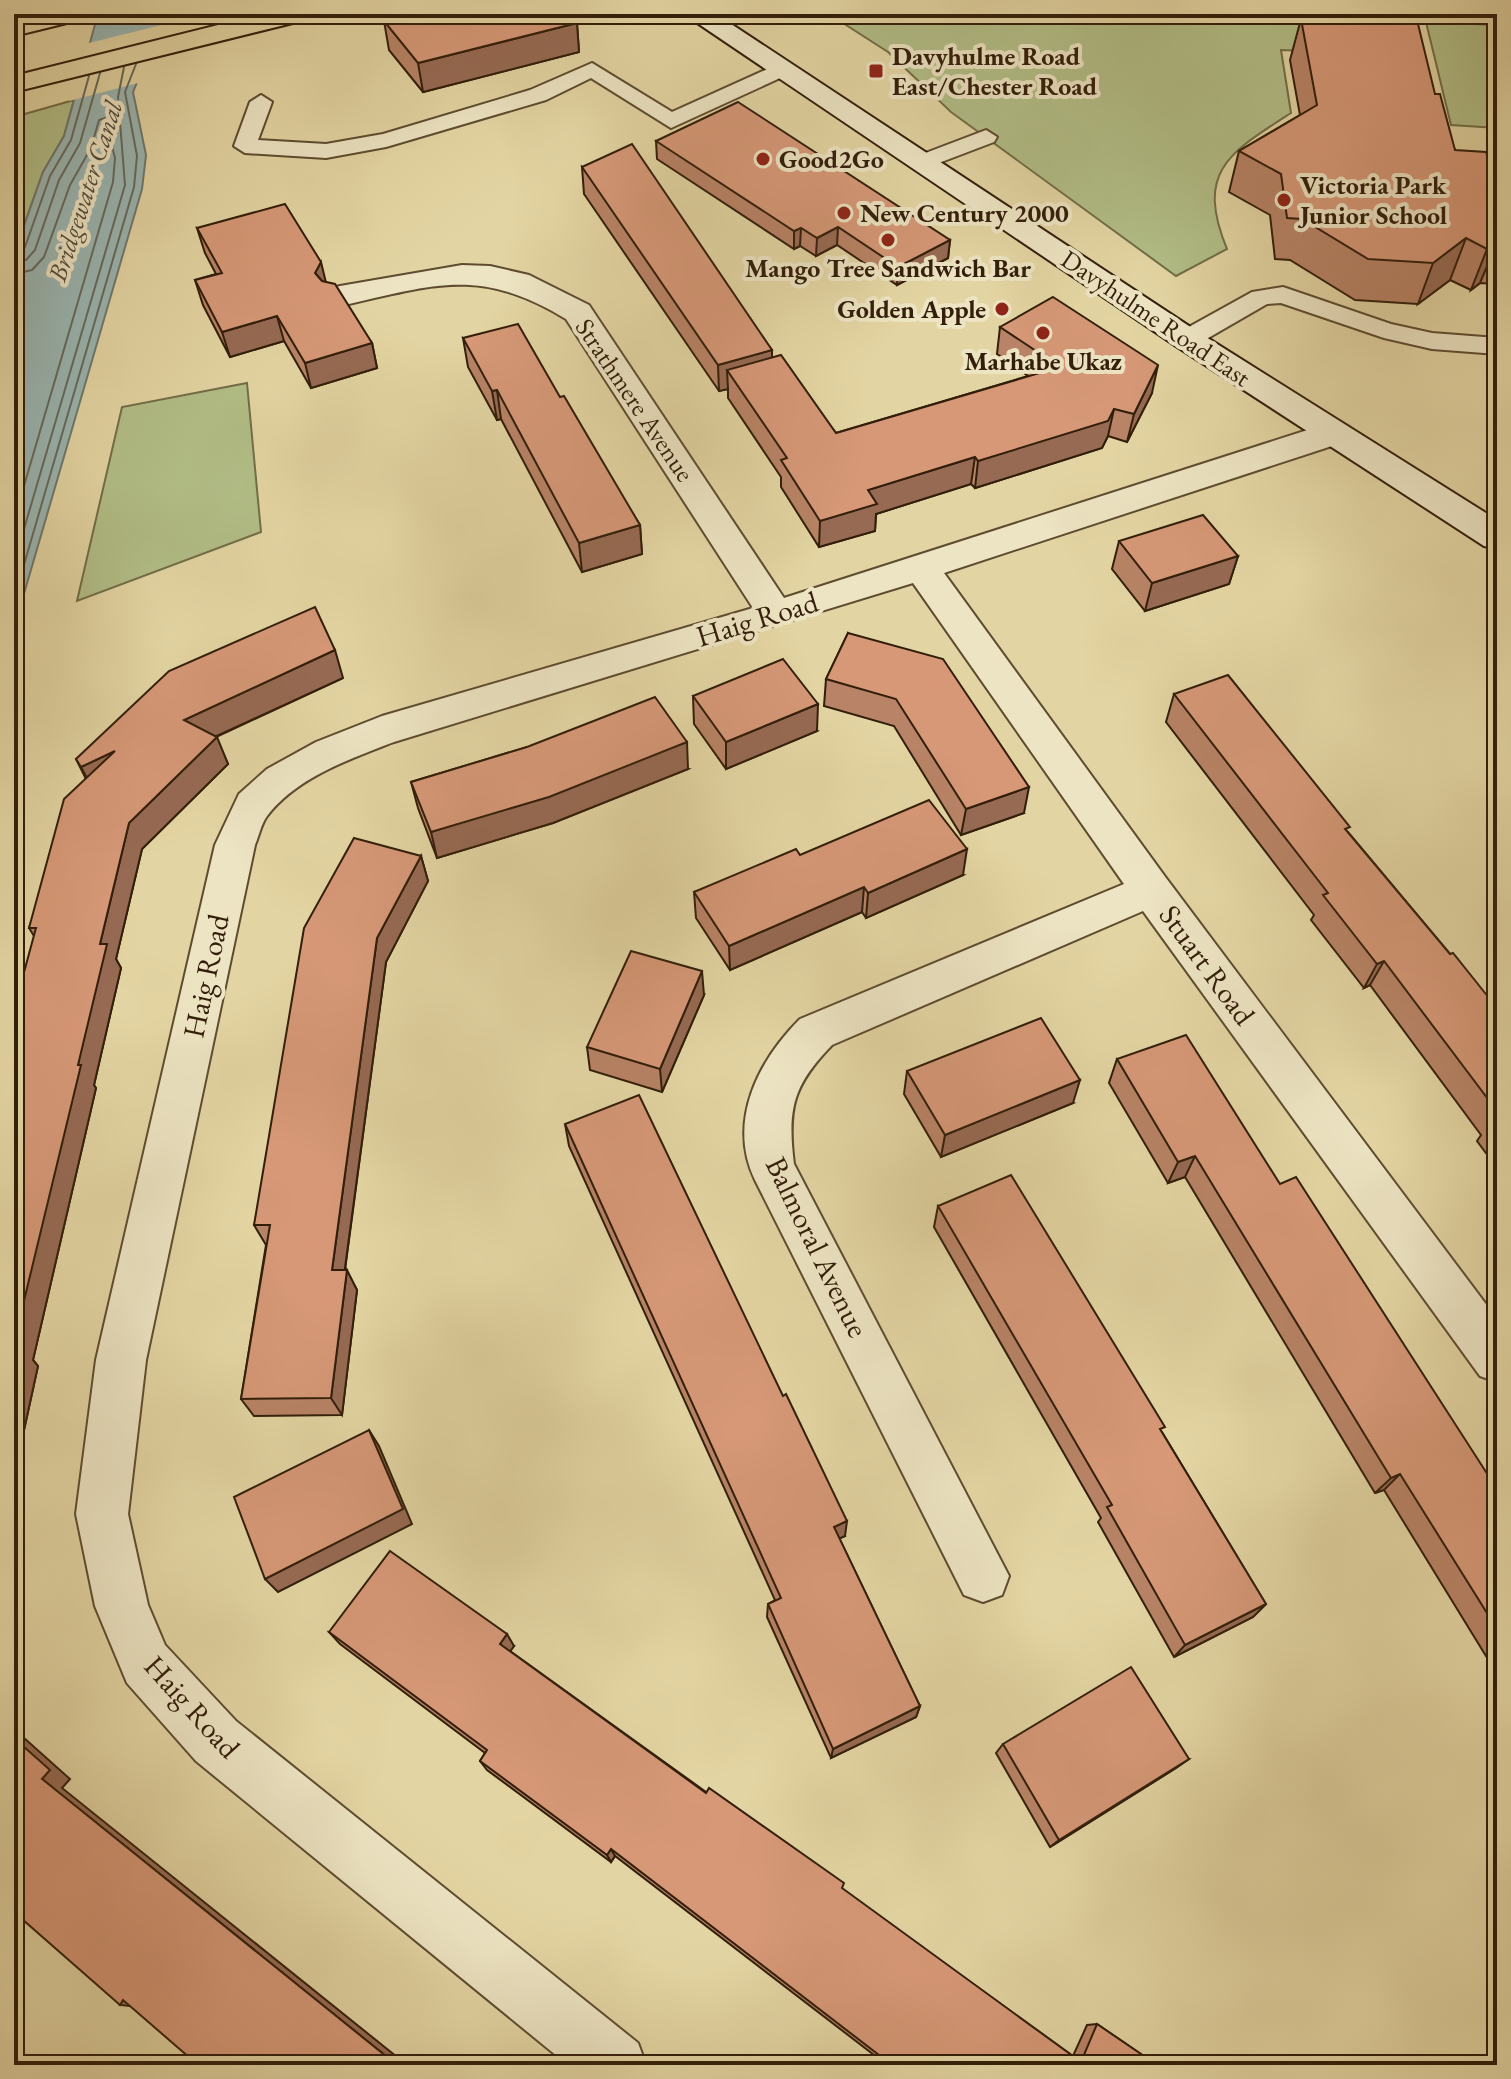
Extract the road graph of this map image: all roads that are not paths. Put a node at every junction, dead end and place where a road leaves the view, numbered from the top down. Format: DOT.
graph roads {
  1 [pos="69,14"];
  2 [pos="295,14"];
  3 [pos="698,14"];
  4 [pos="18,27"];
  5 [pos="783,68"];
  6 [pos="15,84"];
  7 [pos="261,102"];
  8 [pos="986,137"];
  9 [pos="923,162"];
  10 [pos="340,296"];
  11 [pos="1187,339"];
  12 [pos="1497,346"];
  13 [pos="1332,434"];
  14 [pos="1497,537"];
  15 [pos="921,567"];
  16 [pos="776,614"];
  17 [pos="1151,890"];
  18 [pos="1497,1359"];
  19 [pos="983,1576"];
  20 [pos="616,2065"];
  1 -- 4 [label="highway"];
  2 -- 6 [label="highway"];
  3 -- 5 [label="street, Davyhulme Road East"];
  5 -- 7 [label="lane"];
  5 -- 9 [label="street, Davyhulme Road East"];
  8 -- 9 [label="lane"];
  9 -- 11 [label="street, Davyhulme Road East"];
  10 -- 16 [label="street, Strathmere Avenue"];
  11 -- 12 [label="lane"];
  11 -- 13 [label="street, Davyhulme Road East"];
  13 -- 14 [label="street, Davyhulme Road East"];
  13 -- 15 [label="street, Haig Road"];
  15 -- 16 [label="street, Haig Road"];
  15 -- 17 [label="street, Stuart Road"];
  16 -- 20 [label="street, Haig Road"];
  17 -- 18 [label="street, Stuart Road"];
  17 -- 19 [label="street, Balmoral Avenue"];
}
